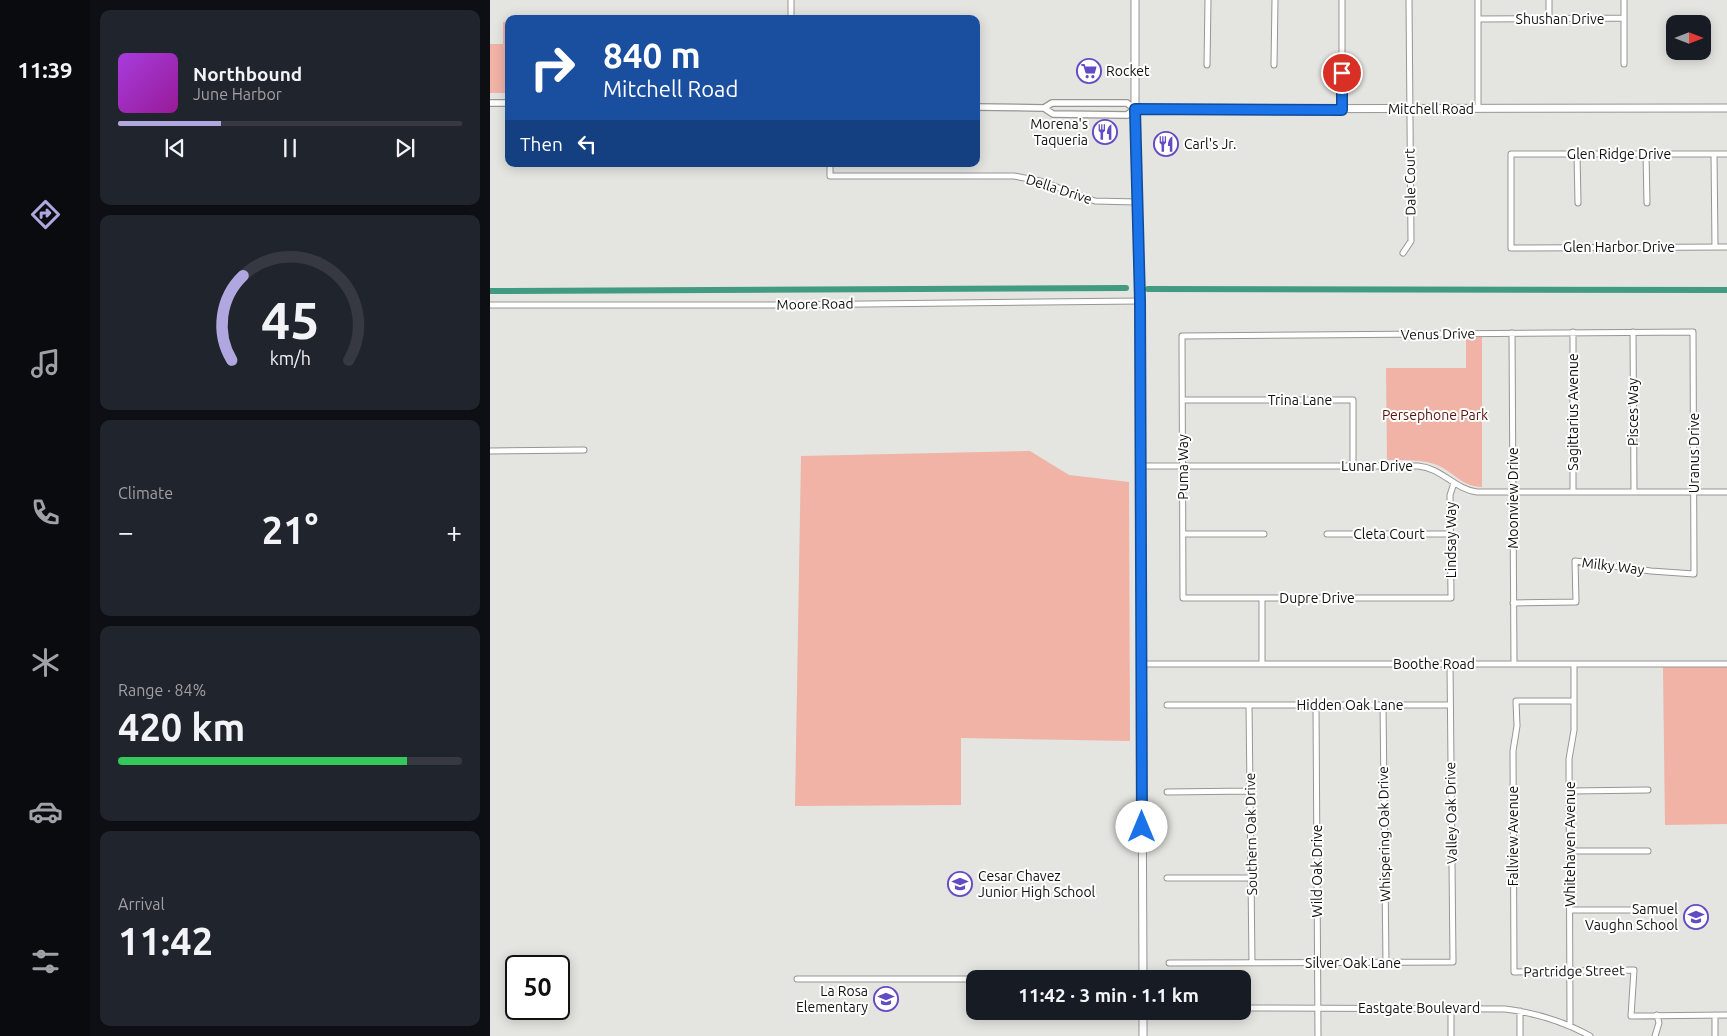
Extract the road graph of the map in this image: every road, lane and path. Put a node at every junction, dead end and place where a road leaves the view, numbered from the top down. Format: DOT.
graph roads {
  1 [pos="791,0"];
  2 [pos="1135,0"];
  3 [pos="1208,0"];
  4 [pos="1275,0"];
  5 [pos="1342,0"];
  6 [pos="1409,0"];
  7 [pos="1478,0"];
  8 [pos="1549,0"];
  9 [pos="1624,0"];
  10 [pos="791,15"];
  11 [pos="1624,18"];
  12 [pos="1478,19"];
  13 [pos="1549,19"];
  14 [pos="1624,64"];
  15 [pos="1207,65"];
  16 [pos="1274,65"];
  17 [pos="490,103"];
  18 [pos="505,103"];
  19 [pos="980,107"];
  20 [pos="1044,108"];
  21 [pos="1727,108"];
  22 [pos="1135,109"];
  23 [pos="1410,109"];
  24 [pos="1478,109"];
  25 [pos="1342,110"];
  26 [pos="1577,154"];
  27 [pos="1646,154"];
  28 [pos="1714,154"];
  29 [pos="1727,154"];
  30 [pos="830,167"];
  31 [pos="1137,202"];
  32 [pos="1578,202"];
  33 [pos="1647,203"];
  34 [pos="1715,246"];
  35 [pos="1727,247"];
  36 [pos="1511,248"];
  37 [pos="1403,253"];
  38 [pos="1140,301"];
  39 [pos="490,305"];
  40 [pos="1573,332"];
  41 [pos="1633,332"];
  42 [pos="1694,332"];
  43 [pos="1512,333"];
  44 [pos="1182,336"];
  45 [pos="1182,400"];
  46 [pos="584,450"];
  47 [pos="490,451"];
  48 [pos="1141,466"];
  49 [pos="1183,466"];
  50 [pos="1353,466"];
  51 [pos="1454,484"];
  52 [pos="1573,492"];
  53 [pos="1634,492"];
  54 [pos="1694,492"];
  55 [pos="1727,492"];
  56 [pos="1513,493"];
  57 [pos="1183,534"];
  58 [pos="1264,534"];
  59 [pos="1327,534"];
  60 [pos="1450,534"];
  61 [pos="1694,574"];
  62 [pos="1184,598"];
  63 [pos="1262,598"];
  64 [pos="1451,598"];
  65 [pos="1513,603"];
  66 [pos="1141,664"];
  67 [pos="1262,664"];
  68 [pos="1450,664"];
  69 [pos="1514,664"];
  70 [pos="1574,664"];
  71 [pos="1727,664"];
  72 [pos="1574,702"];
  73 [pos="1166,705"];
  74 [pos="1249,705"];
  75 [pos="1316,705"];
  76 [pos="1383,705"];
  77 [pos="1450,705"];
  78 [pos="1648,790"];
  79 [pos="1571,791"];
  80 [pos="1167,792"];
  81 [pos="1250,792"];
  82 [pos="1571,851"];
  83 [pos="1648,851"];
  84 [pos="1167,878"];
  85 [pos="1251,878"];
  86 [pos="1570,910"];
  87 [pos="1648,910"];
  88 [pos="1453,962"];
  89 [pos="1169,963"];
  90 [pos="1252,963"];
  91 [pos="1318,963"];
  92 [pos="1386,963"];
  93 [pos="1143,970"];
  94 [pos="1570,971"];
  95 [pos="1514,972"];
  96 [pos="966,979"];
  97 [pos="797,980"];
  98 [pos="1251,1008"];
  99 [pos="1318,1008"];
  100 [pos="1451,1008"];
  101 [pos="1520,1011"];
  102 [pos="1657,1015"];
  103 [pos="1715,1015"];
  104 [pos="1727,1015"];
  105 [pos="1143,1020"];
  106 [pos="1570,1024"];
  107 [pos="1143,1036"];
  108 [pos="1318,1036"];
  109 [pos="1451,1036"];
  110 [pos="1520,1036"];
  111 [pos="1590,1036"];
  112 [pos="1655,1036"];
  113 [pos="1715,1036"];
  1 -- 10 [label="street"];
  2 -- 22 [label="main road"];
  3 -- 15 [label="street"];
  4 -- 16 [label="street"];
  5 -- 25 [label="street"];
  6 -- 23 [label="street, Dale Court"];
  7 -- 12 [label="street"];
  8 -- 13 [label="street"];
  9 -- 11 [label="street, Shushan Drive"];
  11 -- 13 [label="street, Shushan Drive"];
  11 -- 14 [label="street"];
  12 -- 13 [label="street, Shushan Drive"];
  12 -- 24 [label="street"];
  17 -- 18 [label="street"];
  19 -- 20 [label="street, Mitchell Road"];
  20 -- 22 [label="street, Mitchell Road"];
  20 -- 22 [label="street, Mitchell Road"];
  21 -- 24 [label="main road, Mitchell Road"];
  22 -- 25 [label="main road, Mitchell Road"];
  22 -- 31 [label="main road"];
  23 -- 24 [label="main road, Mitchell Road"];
  23 -- 25 [label="main road, Mitchell Road"];
  23 -- 37 [label="street, Dale Court"];
  26 -- 27 [label="street, Glen Ridge Drive"];
  26 -- 32 [label="street"];
  26 -- 36 [label="street, Glen Ridge Drive"];
  27 -- 28 [label="street, Glen Ridge Drive"];
  27 -- 33 [label="street"];
  28 -- 29 [label="street, Glen Ridge Drive"];
  28 -- 34 [label="street"];
  30 -- 31 [label="street, Della Drive"];
  31 -- 38 [label="main road"];
  34 -- 35 [label="street, Glen Harbor Drive"];
  34 -- 36 [label="street, Glen Harbor Drive"];
  38 -- 39 [label="street, Moore Road"];
  38 -- 48 [label="main road"];
  40 -- 41 [label="street, Venus Drive"];
  40 -- 43 [label="street, Venus Drive"];
  40 -- 52 [label="street, Sagittarius Avenue"];
  41 -- 42 [label="street, Venus Drive"];
  41 -- 53 [label="street, Pisces Way"];
  42 -- 54 [label="street, Uranus Drive"];
  43 -- 44 [label="street, Venus Drive"];
  43 -- 56 [label="street, Moonview Drive"];
  44 -- 45 [label="street, Puma Way"];
  45 -- 49 [label="street, Puma Way"];
  45 -- 50 [label="street, Trina Lane"];
  46 -- 47 [label="street"];
  48 -- 49 [label="street, Lunar Drive"];
  48 -- 66 [label="main road"];
  49 -- 50 [label="street, Lunar Drive"];
  49 -- 57 [label="street, Puma Way"];
  50 -- 51 [label="street, Lunar Drive"];
  51 -- 56 [label="street, Lunar Drive"];
  51 -- 60 [label="street, Lindsay Way"];
  52 -- 53 [label="street, Lunar Drive"];
  52 -- 56 [label="street, Lunar Drive"];
  53 -- 54 [label="street, Lunar Drive"];
  54 -- 55 [label="street, Lunar Drive"];
  54 -- 61 [label="street, Uranus Drive"];
  56 -- 65 [label="street, Moonview Drive"];
  57 -- 58 [label="street"];
  57 -- 62 [label="street, Puma Way"];
  59 -- 60 [label="street, Cleta Court"];
  60 -- 64 [label="street, Lindsay Way"];
  61 -- 65 [label="street, Milky Way"];
  62 -- 63 [label="street, Dupre Drive"];
  63 -- 64 [label="street, Dupre Drive"];
  63 -- 67 [label="street"];
  65 -- 69 [label="street, Moonview Drive"];
  66 -- 67 [label="street, Boothe Road"];
  66 -- 93 [label="main road"];
  67 -- 68 [label="street, Boothe Road"];
  68 -- 69 [label="street, Boothe Road"];
  68 -- 77 [label="street, Valley Oak Drive"];
  69 -- 70 [label="street, Boothe Road"];
  70 -- 71 [label="street, Boothe Road"];
  70 -- 72 [label="street, Whitehaven Avenue"];
  72 -- 79 [label="street, Whitehaven Avenue"];
  72 -- 95 [label="street, Fallview Avenue"];
  73 -- 74 [label="street, Hidden Oak Lane"];
  74 -- 75 [label="street, Hidden Oak Lane"];
  74 -- 81 [label="street, Southern Oak Drive"];
  75 -- 76 [label="street, Hidden Oak Lane"];
  75 -- 91 [label="street, Wild Oak Drive"];
  76 -- 77 [label="street, Hidden Oak Lane"];
  76 -- 92 [label="street, Whispering Oak Drive"];
  77 -- 88 [label="street, Valley Oak Drive"];
  78 -- 79 [label="street"];
  79 -- 82 [label="street, Whitehaven Avenue"];
  80 -- 81 [label="street"];
  81 -- 85 [label="street, Southern Oak Drive"];
  82 -- 83 [label="street"];
  82 -- 86 [label="street, Whitehaven Avenue"];
  84 -- 85 [label="street"];
  85 -- 90 [label="street, Southern Oak Drive"];
  86 -- 87 [label="street"];
  86 -- 94 [label="street, Whitehaven Avenue"];
  88 -- 92 [label="street, Silver Oak Lane"];
  89 -- 90 [label="street, Silver Oak Lane"];
  90 -- 91 [label="street, Silver Oak Lane"];
  91 -- 92 [label="street, Silver Oak Lane"];
  91 -- 99 [label="street, Wild Oak Drive"];
  94 -- 95 [label="street, Partridge Street"];
  94 -- 102 [label="street, Partridge Street"];
  94 -- 106 [label="street, Whitehaven Avenue"];
  96 -- 97 [label="street"];
  98 -- 99 [label="street, Eastgate Boulevard"];
  99 -- 100 [label="street, Eastgate Boulevard"];
  99 -- 108 [label="street, Wild Oak Drive"];
  100 -- 101 [label="street, Eastgate Boulevard"];
  100 -- 109 [label="street"];
  101 -- 106 [label="street, Eastgate Boulevard"];
  101 -- 110 [label="street"];
  102 -- 103 [label="street"];
  102 -- 112 [label="street"];
  103 -- 104 [label="street"];
  103 -- 113 [label="street"];
  105 -- 107 [label="main road"];
  106 -- 111 [label="street, Eastgate Boulevard"];
}
